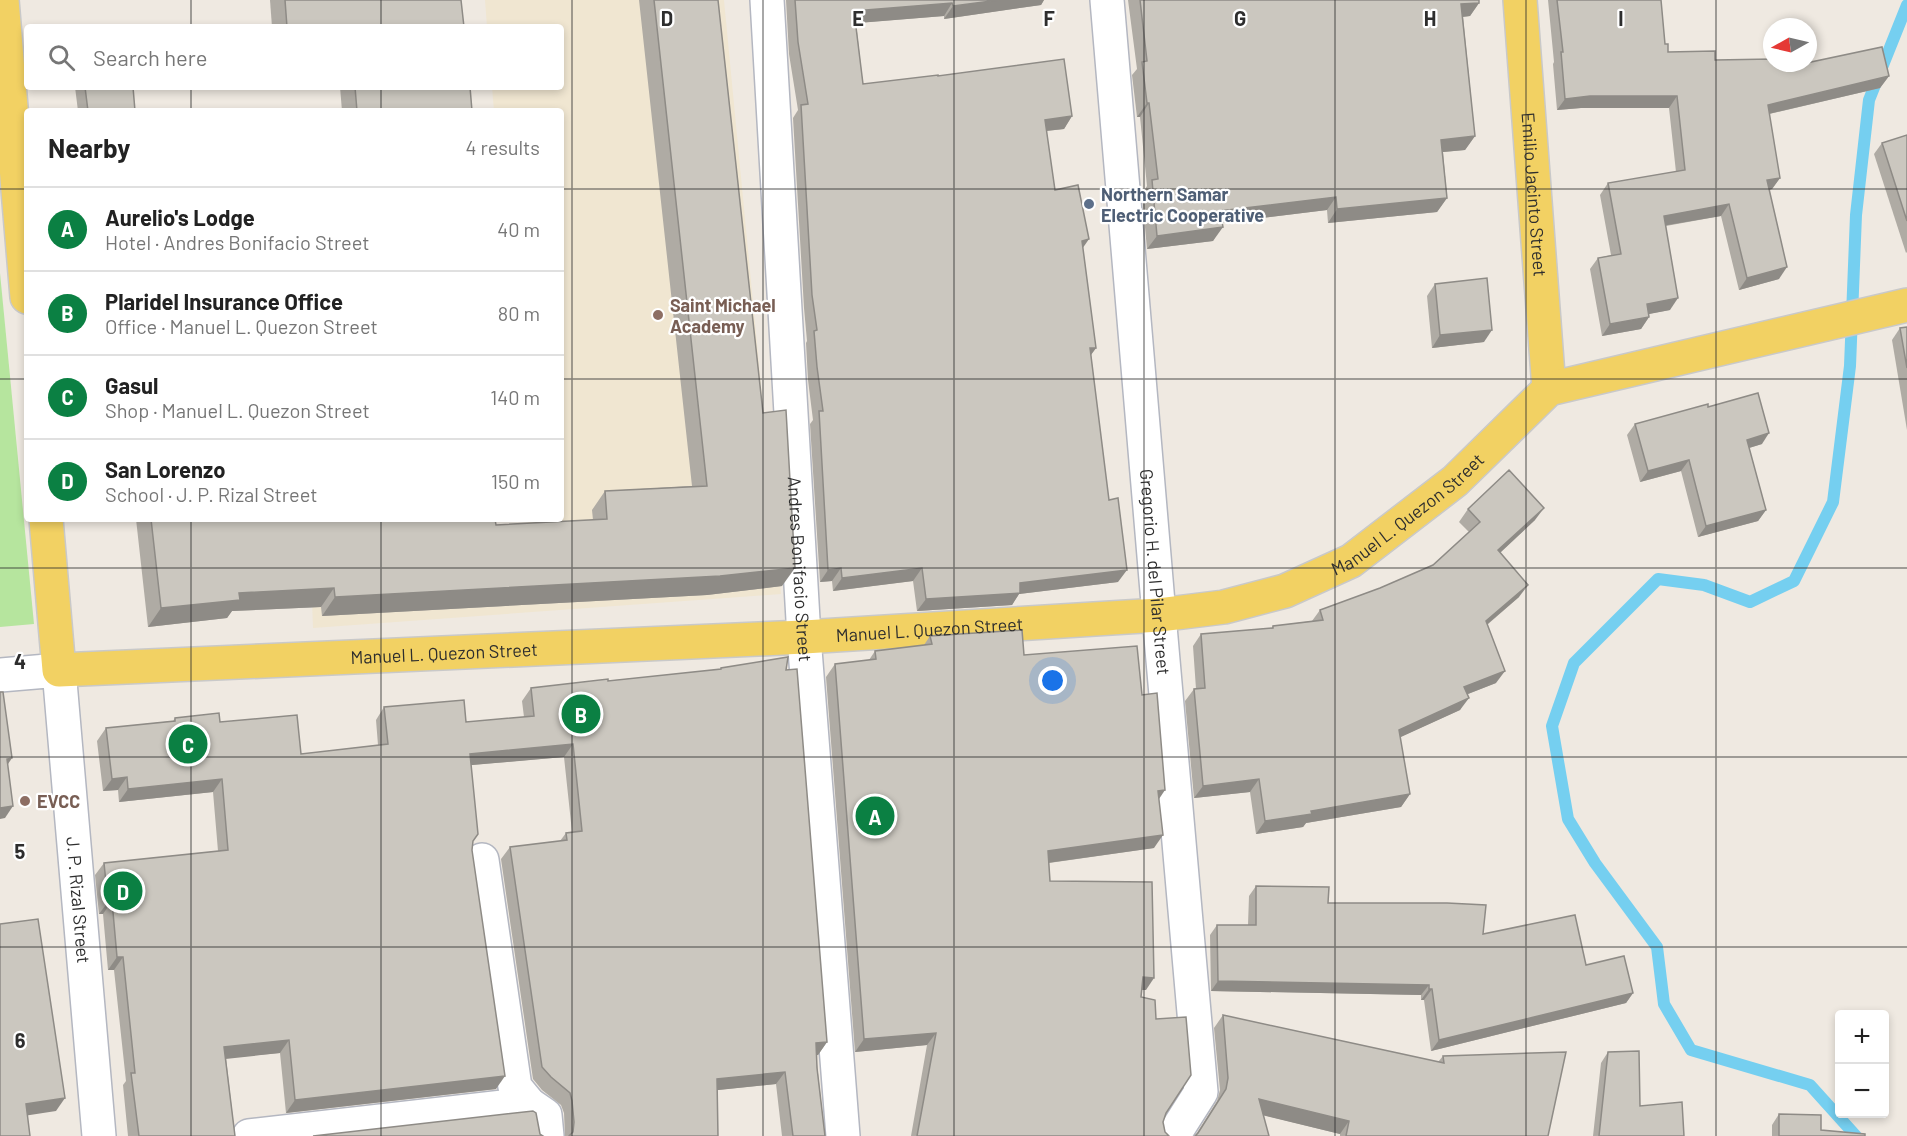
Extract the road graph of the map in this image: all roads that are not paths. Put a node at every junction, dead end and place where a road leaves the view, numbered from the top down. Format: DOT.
graph roads {
  1 [pos="2,0"];
  2 [pos="766,0"];
  3 [pos="1107,0"];
  4 [pos="1520,0"];
  5 [pos="24,261"];
  6 [pos="1907,305"];
  7 [pos="1549,389"];
  8 [pos="45,522"];
  9 [pos="1159,615"];
  10 [pos="804,637"];
  11 [pos="58,670"];
  12 [pos="0,675"];
  13 [pos="482,860"];
  14 [pos="529,1104"];
  15 [pos="99,1136"];
  16 [pos="249,1136"];
  17 [pos="547,1136"];
  18 [pos="843,1136"];
  19 [pos="1173,1136"];
  1 -- 5 [label="main road"];
  2 -- 10 [label="street, Andres Bonifacio Street"];
  3 -- 9 [label="street, Gregorio H. del Pilar Street"];
  4 -- 7 [label="main road, Emilio Jacinto Street"];
  6 -- 7 [label="main road"];
  7 -- 9 [label="main road, Manuel L. Quezon Street"];
  8 -- 11 [label="main road, J. P. Rizal Street"];
  9 -- 10 [label="main road, Manuel L. Quezon Street"];
  9 -- 19 [label="street, Gregorio H. del Pilar Street"];
  10 -- 11 [label="main road, Manuel L. Quezon Street"];
  10 -- 18 [label="street, Andres Bonifacio Street"];
  11 -- 12 [label="street, Manuel L. Quezon Street"];
  11 -- 15 [label="street, J. P. Rizal Street"];
  13 -- 14 [label="street"];
  14 -- 16 [label="street"];
  14 -- 17 [label="street"];
}
